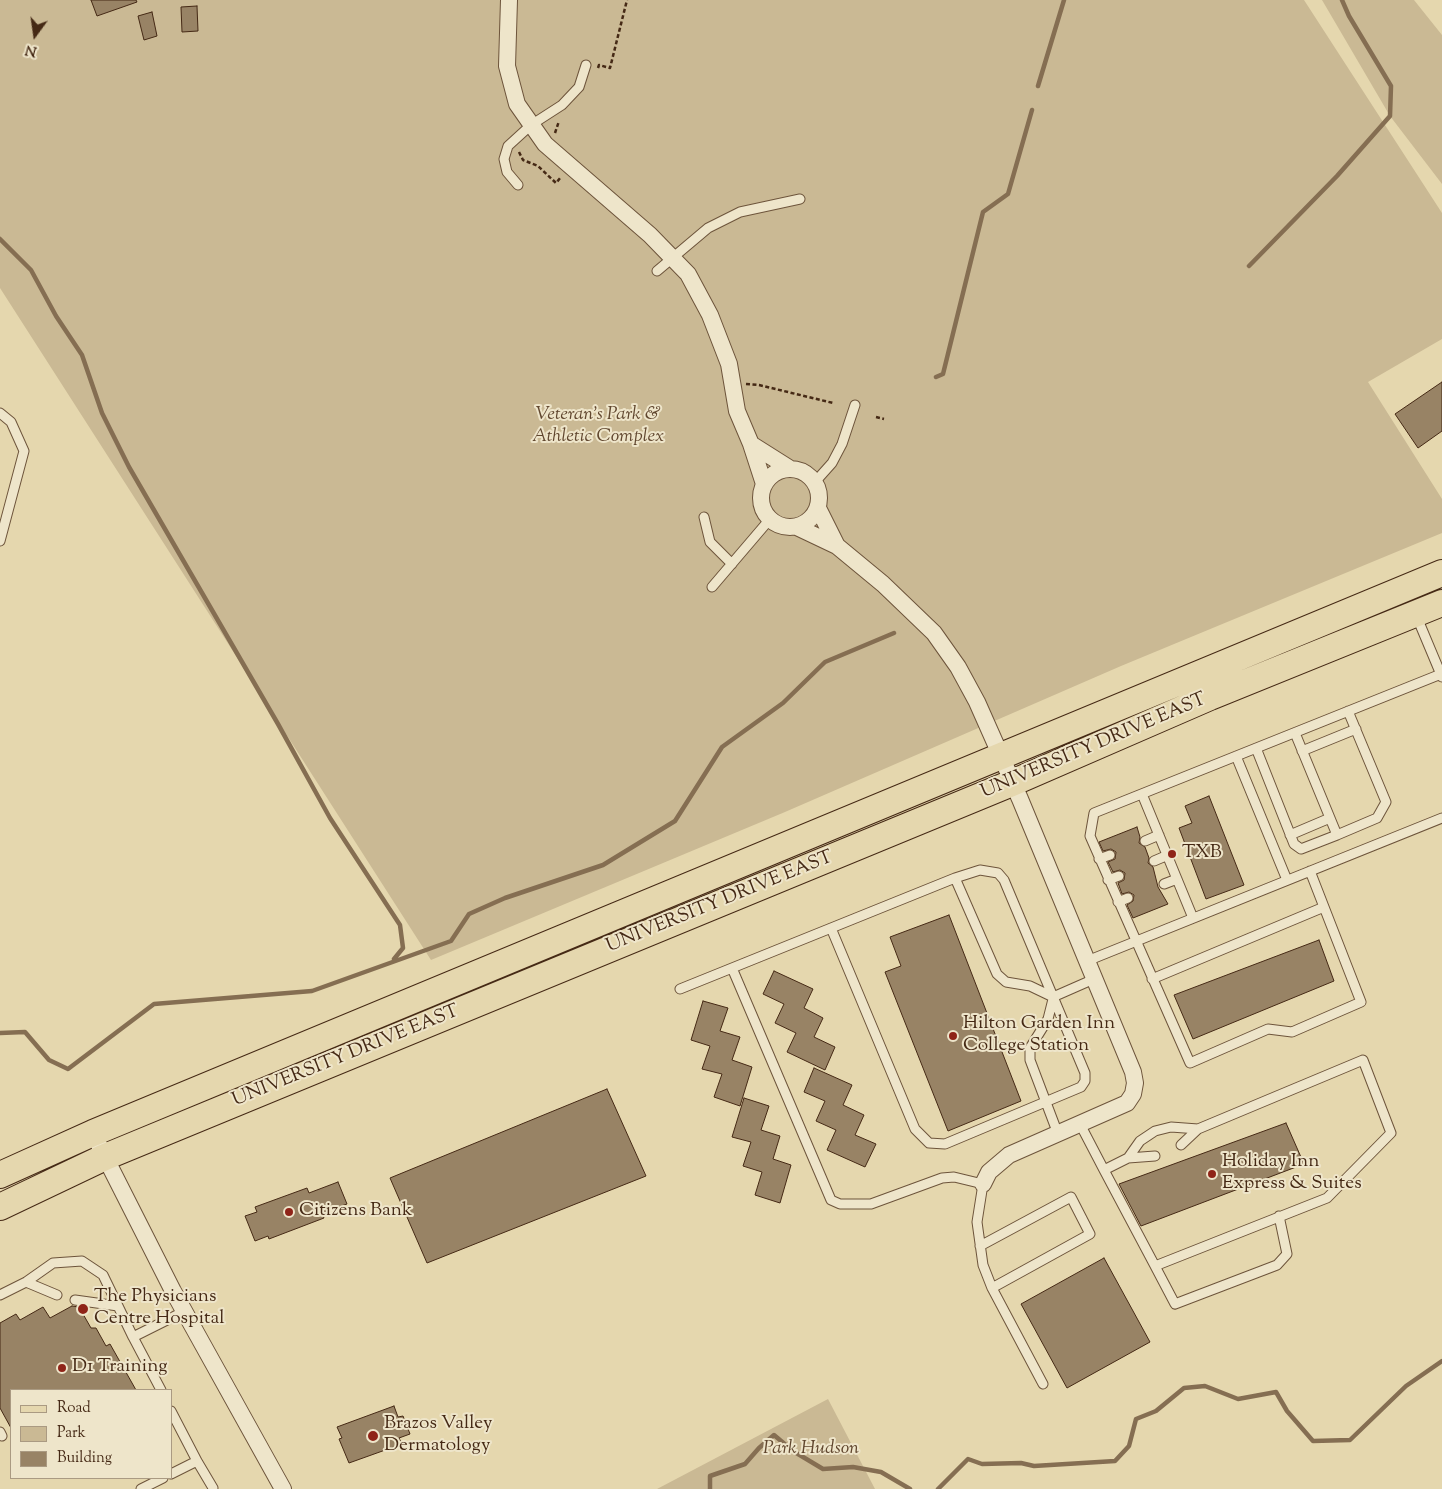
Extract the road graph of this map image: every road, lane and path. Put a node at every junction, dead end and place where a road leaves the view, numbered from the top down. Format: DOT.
graph roads {
  1 [pos="509,0"];
  2 [pos="586,65"];
  3 [pos="531,125"];
  4 [pos="519,152"];
  5 [pos="562,176"];
  6 [pos="518,185"];
  7 [pos="800,199"];
  8 [pos="674,257"];
  9 [pos="657,271"];
  10 [pos="745,384"];
  11 [pos="833,404"];
  12 [pos="855,405"];
  13 [pos="0,413"];
  14 [pos="876,417"];
  15 [pos="884,418"];
  16 [pos="751,444"];
  17 [pos="789,468"];
  18 [pos="815,482"];
  19 [pos="764,484"];
  20 [pos="818,508"];
  21 [pos="704,517"];
  22 [pos="770,519"];
  23 [pos="797,527"];
  24 [pos="0,541"];
  25 [pos="837,546"];
  26 [pos="732,564"];
  27 [pos="1442,573"];
  28 [pos="712,587"];
  29 [pos="1442,603"];
  30 [pos="1416,613"];
  31 [pos="1441,676"];
  32 [pos="1348,711"];
  33 [pos="1356,729"];
  34 [pos="1295,733"];
  35 [pos="1256,748"];
  36 [pos="1302,751"];
  37 [pos="1001,756"];
  38 [pos="1236,756"];
  39 [pos="1012,782"];
  40 [pos="1142,794"];
  41 [pos="1330,818"];
  42 [pos="1442,818"];
  43 [pos="1159,835"];
  44 [pos="1290,835"];
  45 [pos="1337,835"];
  46 [pos="1145,841"];
  47 [pos="1110,855"];
  48 [pos="1168,855"];
  49 [pos="1099,859"];
  50 [pos="1154,861"];
  51 [pos="1310,871"];
  52 [pos="1119,876"];
  53 [pos="955,878"];
  54 [pos="1177,879"];
  55 [pos="1108,880"];
  56 [pos="1287,880"];
  57 [pos="1164,884"];
  58 [pos="1128,898"];
  59 [pos="1118,902"];
  60 [pos="1324,907"];
  61 [pos="1193,918"];
  62 [pos="831,928"];
  63 [pos="1135,941"];
  64 [pos="1087,960"];
  65 [pos="732,968"];
  66 [pos="1094,979"];
  67 [pos="1152,979"];
  68 [pos="680,989"];
  69 [pos="1053,996"];
  70 [pos="1046,1102"];
  71 [pos="1080,1124"];
  72 [pos="1198,1129"];
  73 [pos="93,1133"];
  74 [pos="1058,1134"];
  75 [pos="1181,1146"];
  76 [pos="1155,1156"];
  77 [pos="105,1157"];
  78 [pos="1128,1158"];
  79 [pos="1104,1170"];
  80 [pos="0,1175"];
  81 [pos="983,1184"];
  82 [pos="0,1206"];
  83 [pos="1279,1216"];
  84 [pos="980,1246"];
  85 [pos="1155,1266"];
  86 [pos="26,1282"];
  87 [pos="992,1288"];
  88 [pos="0,1295"];
  89 [pos="57,1295"];
  90 [pos="75,1300"];
  91 [pos="118,1306"];
  92 [pos="185,1311"];
  93 [pos="134,1337"];
  94 [pos="1043,1384"];
  95 [pos="160,1389"];
  96 [pos="172,1413"];
  97 [pos="197,1460"];
  98 [pos="172,1473"];
  99 [pos="161,1479"];
  100 [pos="213,1488"];
  101 [pos="141,1489"];
  102 [pos="283,1489"];
  1 -- 3 [label="street"];
  2 -- 3 [label="lane"];
  3 -- 6 [label="lane"];
  3 -- 8 [label="street"];
  4 -- 5 [label="path"];
  7 -- 8 [label="lane"];
  8 -- 9 [label="lane"];
  8 -- 16 [label="street"];
  10 -- 11 [label="path"];
  12 -- 18 [label="lane"];
  13 -- 24 [label="lane"];
  14 -- 15 [label="path"];
  16 -- 17 [label="street"];
  16 -- 19 [label="street"];
  17 -- 18 [label="street"];
  17 -- 19 [label="street"];
  18 -- 20 [label="street"];
  19 -- 22 [label="street"];
  20 -- 23 [label="street"];
  20 -- 25 [label="street"];
  21 -- 26 [label="lane"];
  22 -- 23 [label="street"];
  22 -- 26 [label="lane"];
  23 -- 25 [label="street"];
  25 -- 37 [label="street"];
  26 -- 28 [label="lane"];
  27 -- 37 [label="main road, UNIVERSITY DRIVE EAST"];
  29 -- 30 [label="main road, UNIVERSITY DRIVE EAST"];
  30 -- 31 [label="lane"];
  30 -- 39 [label="main road, UNIVERSITY DRIVE EAST"];
  31 -- 32 [label="lane"];
  32 -- 33 [label="lane"];
  32 -- 34 [label="lane"];
  33 -- 36 [label="lane"];
  33 -- 45 [label="lane"];
  34 -- 35 [label="lane"];
  34 -- 36 [label="lane"];
  35 -- 38 [label="lane"];
  35 -- 44 [label="lane"];
  36 -- 41 [label="lane"];
  37 -- 39 [label="street"];
  37 -- 73 [label="main road, UNIVERSITY DRIVE EAST"];
  38 -- 40 [label="lane"];
  38 -- 56 [label="lane"];
  39 -- 64 [label="street"];
  39 -- 77 [label="main road, UNIVERSITY DRIVE EAST"];
  40 -- 43 [label="lane"];
  40 -- 49 [label="lane"];
  41 -- 44 [label="lane"];
  41 -- 45 [label="lane"];
  42 -- 51 [label="lane"];
  43 -- 46 [label="lane"];
  43 -- 48 [label="lane"];
  44 -- 45 [label="lane"];
  47 -- 49 [label="lane"];
  48 -- 50 [label="lane"];
  48 -- 54 [label="lane"];
  49 -- 55 [label="lane"];
  51 -- 56 [label="lane"];
  51 -- 60 [label="lane"];
  52 -- 55 [label="lane"];
  53 -- 62 [label="lane"];
  53 -- 69 [label="lane"];
  53 -- 69 [label="lane"];
  54 -- 57 [label="lane"];
  54 -- 61 [label="lane"];
  55 -- 59 [label="lane"];
  56 -- 61 [label="lane"];
  58 -- 59 [label="lane"];
  59 -- 63 [label="lane"];
  60 -- 67 [label="lane"];
  60 -- 67 [label="lane"];
  61 -- 63 [label="lane"];
  62 -- 65 [label="lane"];
  62 -- 70 [label="lane"];
  63 -- 64 [label="lane"];
  63 -- 67 [label="lane"];
  64 -- 66 [label="street"];
  65 -- 68 [label="lane"];
  65 -- 81 [label="lane"];
  66 -- 69 [label="lane"];
  66 -- 71 [label="street"];
  69 -- 70 [label="lane"];
  69 -- 70 [label="lane"];
  70 -- 74 [label="lane"];
  71 -- 74 [label="street"];
  71 -- 79 [label="lane"];
  72 -- 75 [label="lane"];
  72 -- 78 [label="lane"];
  72 -- 83 [label="lane"];
  73 -- 77 [label="street"];
  73 -- 80 [label="main road, UNIVERSITY DRIVE EAST"];
  74 -- 81 [label="street"];
  76 -- 78 [label="lane"];
  77 -- 82 [label="main road, UNIVERSITY DRIVE EAST"];
  77 -- 92 [label="street"];
  78 -- 79 [label="lane"];
  79 -- 85 [label="lane"];
  81 -- 84 [label="lane"];
  83 -- 85 [label="lane"];
  83 -- 85 [label="lane"];
  84 -- 87 [label="lane"];
  84 -- 87 [label="lane"];
  86 -- 88 [label="lane"];
  86 -- 89 [label="lane"];
  86 -- 91 [label="lane"];
  87 -- 94 [label="lane"];
  90 -- 91 [label="lane"];
  91 -- 93 [label="lane"];
  92 -- 93 [label="lane"];
  92 -- 102 [label="street"];
  93 -- 95 [label="lane"];
  96 -- 97 [label="lane"];
  97 -- 98 [label="lane"];
  97 -- 100 [label="lane"];
  99 -- 101 [label="lane"];
}
